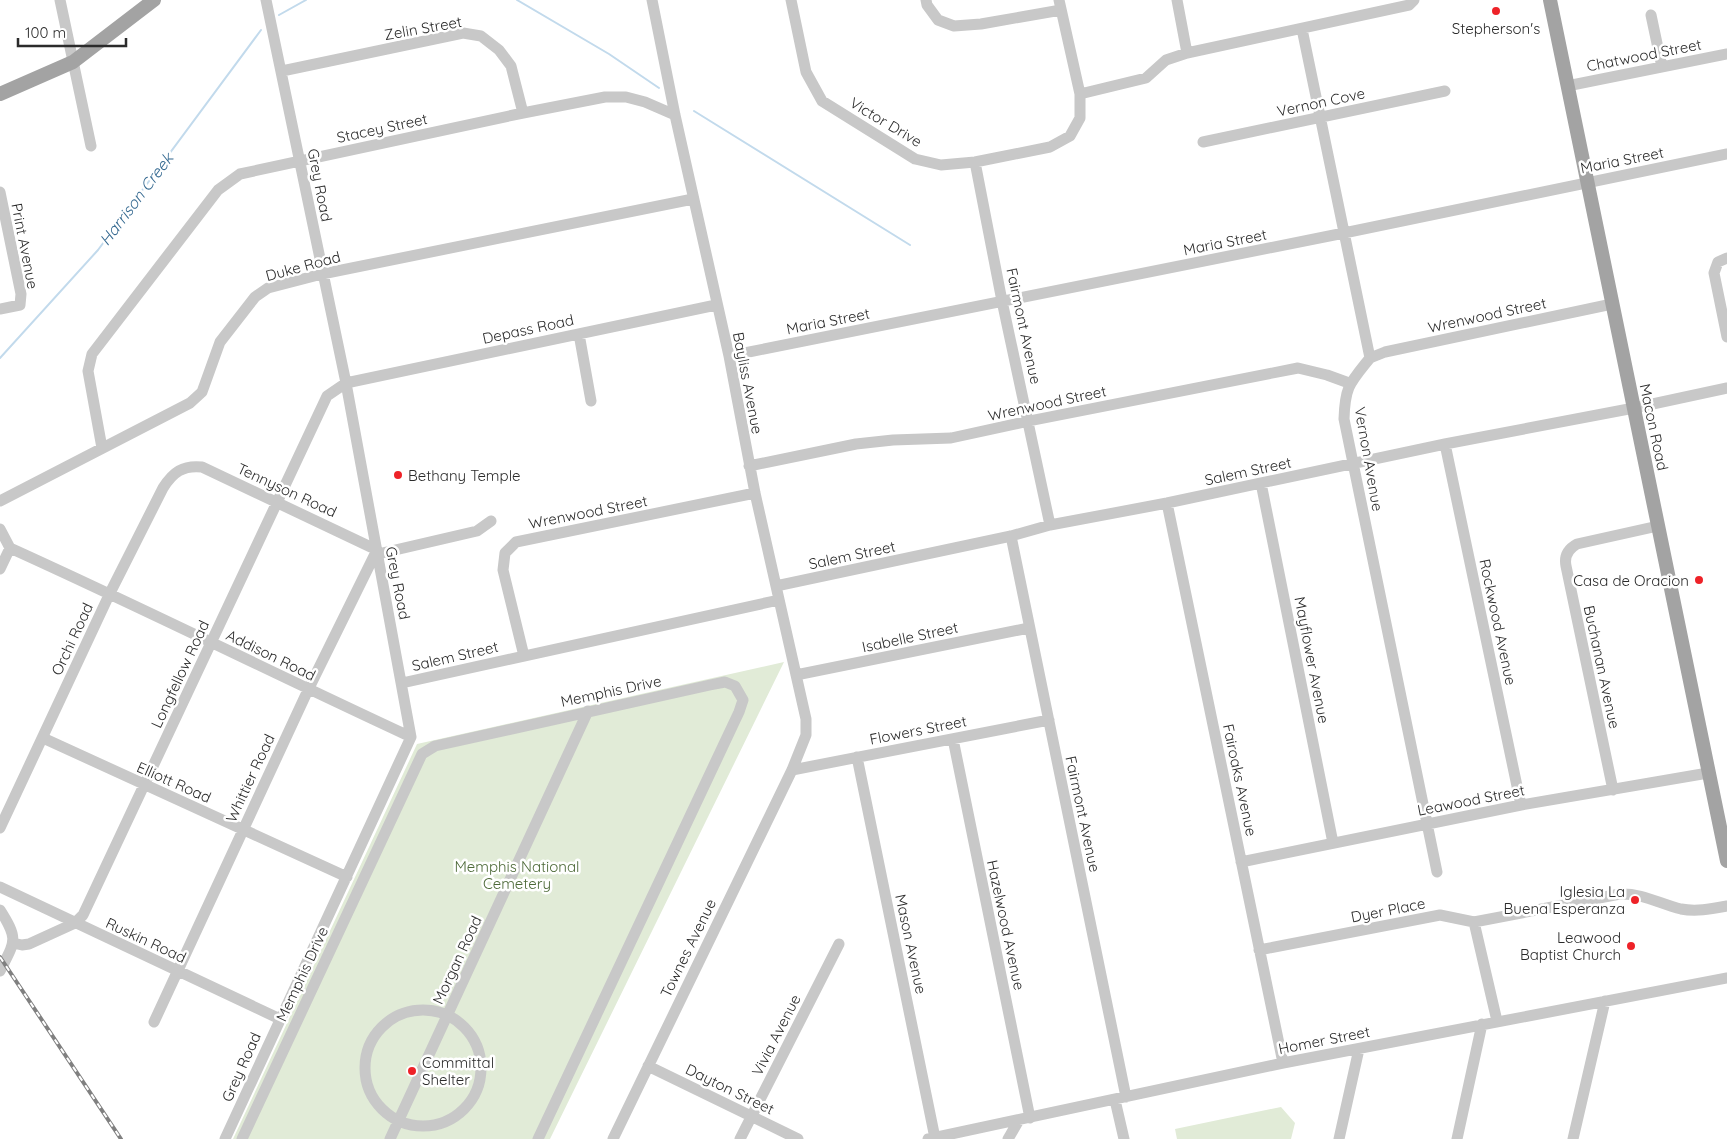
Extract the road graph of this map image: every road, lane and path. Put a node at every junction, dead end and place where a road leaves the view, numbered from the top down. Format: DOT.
graph roads {
  1 [pos="60,0"];
  2 [pos="154,0"];
  3 [pos="652,0"];
  4 [pos="791,0"];
  5 [pos="926,0"];
  6 [pos="1177,0"];
  7 [pos="1414,0"];
  8 [pos="1550,0"];
  9 [pos="267,4"];
  10 [pos="1060,5"];
  11 [pos="1651,15"];
  12 [pos="1302,29"];
  13 [pos="1187,52"];
  14 [pos="1727,54"];
  15 [pos="73,62"];
  16 [pos="1662,67"];
  17 [pos="282,71"];
  18 [pos="1567,86"];
  19 [pos="1445,91"];
  20 [pos="0,94"];
  21 [pos="1080,94"];
  22 [pos="523,113"];
  23 [pos="675,115"];
  24 [pos="1320,117"];
  25 [pos="1203,142"];
  26 [pos="91,146"];
  27 [pos="1727,154"];
  28 [pos="300,161"];
  29 [pos="975,162"];
  30 [pos="1587,182"];
  31 [pos="0,192"];
  32 [pos="693,199"];
  33 [pos="1344,233"];
  34 [pos="1727,258"];
  35 [pos="322,274"];
  36 [pos="1002,301"];
  37 [pos="1612,304"];
  38 [pos="716,305"];
  39 [pos="0,309"];
  40 [pos="579,334"];
  41 [pos="1727,337"];
  42 [pos="729,356"];
  43 [pos="1370,358"];
  44 [pos="346,383"];
  45 [pos="1349,383"];
  46 [pos="1727,388"];
  47 [pos="591,401"];
  48 [pos="1634,408"];
  49 [pos="1029,421"];
  50 [pos="1445,444"];
  51 [pos="102,448"];
  52 [pos="1353,464"];
  53 [pos="749,466"];
  54 [pos="182,470"];
  55 [pos="1261,483"];
  56 [pos="754,493"];
  57 [pos="0,501"];
  58 [pos="278,502"];
  59 [pos="1167,503"];
  60 [pos="492,521"];
  61 [pos="1050,524"];
  62 [pos="1658,526"];
  63 [pos="0,528"];
  64 [pos="1011,536"];
  65 [pos="10,548"];
  66 [pos="377,552"];
  67 [pos="0,569"];
  68 [pos="776,586"];
  69 [pos="110,594"];
  70 [pos="779,600"];
  71 [pos="1029,628"];
  72 [pos="212,642"];
  73 [pos="524,656"];
  74 [pos="796,675"];
  75 [pos="402,683"];
  76 [pos="308,690"];
  77 [pos="588,711"];
  78 [pos="1049,720"];
  79 [pos="411,737"];
  80 [pos="43,738"];
  81 [pos="953,739"];
  82 [pos="857,757"];
  83 [pos="792,770"];
  84 [pos="1708,773"];
  85 [pos="144,785"];
  86 [pos="1613,790"];
  87 [pos="1521,805"];
  88 [pos="1427,824"];
  89 [pos="0,828"];
  90 [pos="243,830"];
  91 [pos="1333,843"];
  92 [pos="1727,861"];
  93 [pos="1241,862"];
  94 [pos="1437,872"];
  95 [pos="347,877"];
  96 [pos="0,887"];
  97 [pos="1727,906"];
  98 [pos="0,910"];
  99 [pos="1474,922"];
  100 [pos="75,923"];
  101 [pos="13,943"];
  102 [pos="839,944"];
  103 [pos="1259,950"];
  104 [pos="0,971"];
  105 [pos="178,972"];
  106 [pos="1727,978"];
  107 [pos="1605,1001"];
  108 [pos="448,1015"];
  109 [pos="280,1019"];
  110 [pos="1497,1021"];
  111 [pos="154,1022"];
  112 [pos="1482,1024"];
  113 [pos="1358,1049"];
  114 [pos="1282,1063"];
  115 [pos="648,1066"];
  116 [pos="1121,1099"];
  117 [pos="751,1116"];
  118 [pos="1025,1119"];
  119 [pos="399,1121"];
  120 [pos="932,1138"];
  121 [pos="225,1139"];
  122 [pos="242,1139"];
  123 [pos="390,1139"];
  124 [pos="538,1139"];
  125 [pos="612,1139"];
  126 [pos="740,1139"];
  127 [pos="798,1139"];
  128 [pos="1008,1139"];
  129 [pos="1124,1139"];
  130 [pos="1339,1139"];
  131 [pos="1457,1139"];
  132 [pos="1573,1139"];
  1 -- 15 [label="street"];
  2 -- 15 [label="main road"];
  3 -- 23 [label="street, Bayliss Avenue"];
  4 -- 29 [label="street, Victor Drive"];
  5 -- 10 [label="street"];
  6 -- 13 [label="street"];
  7 -- 12 [label="street"];
  8 -- 18 [label="main road, Macon Road"];
  9 -- 17 [label="street, Grey Road"];
  10 -- 21 [label="street"];
  11 -- 16 [label="street"];
  12 -- 13 [label="street"];
  12 -- 24 [label="street"];
  13 -- 21 [label="street"];
  14 -- 16 [label="street, Chatwood Street"];
  15 -- 20 [label="main road"];
  15 -- 26 [label="street"];
  16 -- 18 [label="street, Chatwood Street"];
  17 -- 22 [label="street, Zelin Street"];
  17 -- 28 [label="street, Grey Road"];
  18 -- 30 [label="main road, Macon Road"];
  19 -- 24 [label="street, Vernon Cove"];
  21 -- 29 [label="street, Victor Drive"];
  22 -- 23 [label="street, Stacey Street"];
  22 -- 28 [label="street, Stacey Street"];
  23 -- 32 [label="street, Bayliss Avenue"];
  24 -- 25 [label="street, Vernon Cove"];
  24 -- 33 [label="street"];
  27 -- 30 [label="street, Maria Street"];
  28 -- 35 [label="street, Grey Road"];
  28 -- 51 [label="street, Stacey Street"];
  29 -- 36 [label="street, Fairmont Avenue"];
  30 -- 33 [label="street, Maria Street"];
  30 -- 37 [label="main road, Macon Road"];
  31 -- 39 [label="street, Print Avenue"];
  32 -- 35 [label="street, Duke Road"];
  32 -- 38 [label="street, Bayliss Avenue"];
  33 -- 36 [label="street, Maria Street"];
  33 -- 43 [label="street"];
  34 -- 41 [label="street"];
  35 -- 44 [label="street, Grey Road"];
  35 -- 51 [label="street, Duke Road"];
  36 -- 42 [label="street, Maria Street"];
  36 -- 49 [label="street, Fairmont Avenue"];
  37 -- 43 [label="street, Wrenwood Street"];
  37 -- 48 [label="main road, Macon Road"];
  38 -- 40 [label="street, Depass Road"];
  38 -- 42 [label="street, Bayliss Avenue"];
  40 -- 44 [label="street, Depass Road"];
  40 -- 47 [label="street"];
  42 -- 53 [label="street, Bayliss Avenue"];
  43 -- 45 [label="street, Vernon Avenue"];
  44 -- 58 [label="street, Longfellow Road"];
  44 -- 66 [label="street, Grey Road"];
  45 -- 49 [label="street, Wrenwood Street"];
  45 -- 52 [label="street, Vernon Avenue"];
  46 -- 48 [label="street, Salem Street"];
  48 -- 50 [label="street, Salem Street"];
  48 -- 62 [label="main road, Macon Road"];
  49 -- 53 [label="street, Wrenwood Street"];
  49 -- 61 [label="street, Fairmont Avenue"];
  50 -- 52 [label="street, Salem Street"];
  50 -- 87 [label="street, Rockwood Avenue"];
  51 -- 57 [label="street, Duke Road"];
  52 -- 55 [label="street, Salem Street"];
  52 -- 88 [label="street, Vernon Avenue"];
  53 -- 56 [label="street, Bayliss Avenue"];
  54 -- 58 [label="street, Tennyson Road"];
  54 -- 69 [label="street, Orchi Road"];
  55 -- 59 [label="street, Salem Street"];
  55 -- 91 [label="street, Mayflower Avenue"];
  56 -- 68 [label="street, Bayliss Avenue"];
  56 -- 73 [label="street, Wrenwood Street"];
  58 -- 66 [label="street, Tennyson Road"];
  58 -- 72 [label="street, Longfellow Road"];
  59 -- 61 [label="street, Salem Street"];
  59 -- 93 [label="street, Fairoaks Avenue"];
  60 -- 66 [label="street"];
  61 -- 64 [label="street, Salem Street"];
  62 -- 84 [label="main road, Macon Road"];
  62 -- 86 [label="street, Buchanan Avenue"];
  63 -- 65 [label="street"];
  64 -- 68 [label="street, Salem Street"];
  64 -- 71 [label="street, Fairmont Avenue"];
  65 -- 67 [label="street"];
  65 -- 69 [label="street, Addison Road"];
  66 -- 75 [label="street, Grey Road"];
  66 -- 76 [label="street, Whittier Road"];
  68 -- 70 [label="street, Bayliss Avenue"];
  69 -- 72 [label="street, Addison Road"];
  69 -- 80 [label="street, Orchi Road"];
  70 -- 73 [label="street, Salem Street"];
  70 -- 74 [label="street, Bayliss Avenue"];
  71 -- 74 [label="street, Isabelle Street"];
  71 -- 78 [label="street, Fairmont Avenue"];
  72 -- 76 [label="street, Addison Road"];
  72 -- 85 [label="street, Longfellow Road"];
  73 -- 75 [label="street, Salem Street"];
  74 -- 83 [label="street, Bayliss Avenue"];
  75 -- 79 [label="street, Grey Road"];
  76 -- 79 [label="street, Addison Road"];
  76 -- 90 [label="street, Whittier Road"];
  77 -- 108 [label="street, Morgan Road"];
  77 -- 122 [label="street, Memphis Drive"];
  77 -- 124 [label="street, Memphis Drive"];
  78 -- 81 [label="street, Flowers Street"];
  78 -- 116 [label="street, Fairmont Avenue"];
  79 -- 95 [label="street, Grey Road"];
  80 -- 85 [label="street, Elliott Road"];
  80 -- 89 [label="street, Orchi Road"];
  81 -- 82 [label="street, Flowers Street"];
  81 -- 118 [label="street, Hazelwood Avenue"];
  82 -- 83 [label="street, Flowers Street"];
  82 -- 120 [label="street, Mason Avenue"];
  83 -- 115 [label="street, Townes Avenue"];
  84 -- 86 [label="street, Leawood Street"];
  84 -- 92 [label="main road, Macon Road"];
  85 -- 90 [label="street, Elliott Road"];
  85 -- 100 [label="street, Longfellow Road"];
  86 -- 87 [label="street, Leawood Street"];
  87 -- 88 [label="street, Leawood Street"];
  88 -- 91 [label="street, Leawood Street"];
  88 -- 94 [label="street, Vernon Avenue"];
  90 -- 95 [label="street, Elliott Road"];
  90 -- 105 [label="street, Whittier Road"];
  91 -- 93 [label="street, Leawood Street"];
  93 -- 103 [label="street, Fairoaks Avenue"];
  95 -- 109 [label="street, Grey Road"];
  96 -- 100 [label="street, Ruskin Road"];
  97 -- 99 [label="street, Dyer Place"];
  98 -- 101 [label="street"];
  99 -- 103 [label="street, Dyer Place"];
  99 -- 110 [label="street"];
  100 -- 101 [label="street"];
  100 -- 105 [label="street, Ruskin Road"];
  101 -- 104 [label="street"];
  102 -- 117 [label="street, Vivia Avenue"];
  103 -- 114 [label="street, Fairoaks Avenue"];
  105 -- 109 [label="street, Ruskin Road"];
  105 -- 111 [label="street, Whittier Road"];
  106 -- 107 [label="street, Homer Street"];
  107 -- 110 [label="street, Homer Street"];
  107 -- 132 [label="street"];
  108 -- 119 [label="street, Morgan Road"];
  108 -- 119 [label="street"];
  108 -- 119 [label="street"];
  109 -- 121 [label="street, Grey Road"];
  110 -- 112 [label="street, Homer Street"];
  112 -- 113 [label="street, Homer Street"];
  112 -- 131 [label="street"];
  113 -- 114 [label="street, Homer Street"];
  113 -- 130 [label="street"];
  114 -- 116 [label="street, Homer Street"];
  115 -- 117 [label="street, Dayton Street"];
  115 -- 125 [label="street, Townes Avenue"];
  116 -- 118 [label="street, Homer Street"];
  116 -- 129 [label="street, Fairmont Avenue"];
  117 -- 126 [label="street, Vivia Avenue"];
  117 -- 127 [label="street, Dayton Street"];
  118 -- 120 [label="street, Homer Street"];
  118 -- 128 [label="street"];
  119 -- 123 [label="street, Morgan Road"];
}
